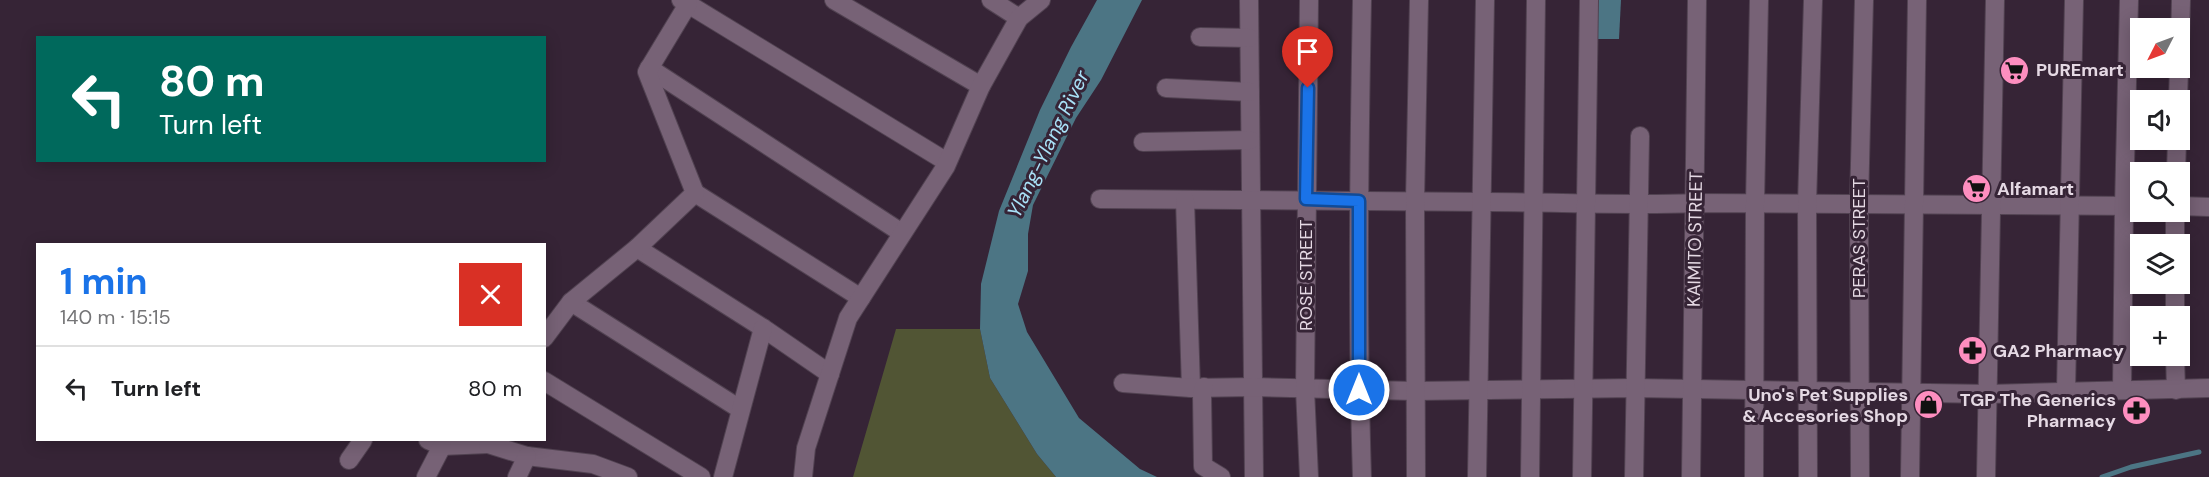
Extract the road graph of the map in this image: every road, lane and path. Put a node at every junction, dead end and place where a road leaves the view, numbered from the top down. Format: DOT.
graph roads {
  1 [pos="834,0"];
  2 [pos="991,0"];
  3 [pos="1041,0"];
  4 [pos="1249,0"];
  5 [pos="1309,0"];
  6 [pos="1362,0"];
  7 [pos="1419,0"];
  8 [pos="1485,0"];
  9 [pos="1536,0"];
  10 [pos="1589,0"];
  11 [pos="1697,0"];
  12 [pos="1759,0"];
  13 [pos="1813,0"];
  14 [pos="1864,0"];
  15 [pos="1917,0"];
  16 [pos="1995,0"];
  17 [pos="2074,0"];
  18 [pos="2129,0"];
  19 [pos="2181,0"];
  20 [pos="686,1"];
  21 [pos="1019,18"];
  22 [pos="2181,18"];
  23 [pos="1200,37"];
  24 [pos="1249,38"];
  25 [pos="649,68"];
  26 [pos="981,86"];
  27 [pos="1166,88"];
  28 [pos="1250,92"];
  29 [pos="1640,136"];
  30 [pos="1250,140"];
  31 [pos="1143,142"];
  32 [pos="947,162"];
  33 [pos="2131,162"];
  34 [pos="695,193"];
  35 [pos="1100,199"];
  36 [pos="1306,199"];
  37 [pos="1185,200"];
  38 [pos="1250,201"];
  39 [pos="1359,201"];
  40 [pos="1415,201"];
  41 [pos="1483,202"];
  42 [pos="1532,202"];
  43 [pos="1585,203"];
  44 [pos="1696,203"];
  45 [pos="1755,204"];
  46 [pos="1807,204"];
  47 [pos="1859,204"];
  48 [pos="1638,205"];
  49 [pos="1913,206"];
  50 [pos="1992,206"];
  51 [pos="2069,206"];
  52 [pos="2130,206"];
  53 [pos="2190,206"];
  54 [pos="2209,207"];
  55 [pos="2131,222"];
  56 [pos="902,233"];
  57 [pos="637,248"];
  58 [pos="861,298"];
  59 [pos="571,302"];
  60 [pos="763,328"];
  61 [pos="546,335"];
  62 [pos="2175,366"];
  63 [pos="830,374"];
  64 [pos="546,382"];
  65 [pos="1123,383"];
  66 [pos="1197,387"];
  67 [pos="1254,387"];
  68 [pos="1582,388"];
  69 [pos="1635,388"];
  70 [pos="2209,388"];
  71 [pos="1305,389"];
  72 [pos="1477,389"];
  73 [pos="1691,389"];
  74 [pos="1359,390"];
  75 [pos="1532,390"];
  76 [pos="1754,390"];
  77 [pos="2122,390"];
  78 [pos="2175,390"];
  79 [pos="1807,391"];
  80 [pos="2066,391"];
  81 [pos="1415,392"];
  82 [pos="1859,392"];
  83 [pos="1913,392"];
  84 [pos="1989,394"];
  85 [pos="740,409"];
  86 [pos="362,441"];
  87 [pos="489,442"];
  88 [pos="435,443"];
  89 [pos="527,456"];
  90 [pos="349,460"];
  91 [pos="1981,475"];
  92 [pos="426,477"];
  93 [pos="517,477"];
  94 [pos="628,477"];
  95 [pos="701,477"];
  96 [pos="723,477"];
  97 [pos="804,477"];
  98 [pos="1221,477"];
  99 [pos="1254,477"];
  100 [pos="1309,477"];
  101 [pos="1362,477"];
  102 [pos="1416,477"];
  103 [pos="1477,477"];
  104 [pos="1530,477"];
  105 [pos="1582,477"];
  106 [pos="1634,477"];
  107 [pos="1691,477"];
  108 [pos="1754,477"];
  109 [pos="1808,477"];
  110 [pos="1860,477"];
  111 [pos="1910,477"];
  1 -- 26 [label="street"];
  2 -- 21 [label="street"];
  3 -- 21 [label="street"];
  4 -- 24 [label="street"];
  5 -- 36 [label="street, ROSE STREET"];
  6 -- 39 [label="street"];
  7 -- 40 [label="street"];
  8 -- 41 [label="street"];
  9 -- 42 [label="street"];
  10 -- 43 [label="street"];
  11 -- 44 [label="street, KAIMITO STREET"];
  12 -- 45 [label="street"];
  13 -- 46 [label="street"];
  14 -- 47 [label="street, PERAS STREET"];
  15 -- 49 [label="street"];
  16 -- 50 [label="street"];
  17 -- 51 [label="street"];
  18 -- 33 [label="street"];
  19 -- 22 [label="street"];
  20 -- 25 [label="street"];
  20 -- 32 [label="street"];
  21 -- 26 [label="street"];
  23 -- 24 [label="street"];
  24 -- 28 [label="street"];
  25 -- 34 [label="street"];
  25 -- 56 [label="street"];
  26 -- 32 [label="street"];
  27 -- 28 [label="street"];
  28 -- 30 [label="street"];
  29 -- 48 [label="street"];
  30 -- 31 [label="street"];
  30 -- 38 [label="street"];
  32 -- 56 [label="street"];
  34 -- 57 [label="street"];
  34 -- 58 [label="street"];
  35 -- 37 [label="street"];
  36 -- 38 [label="street"];
  36 -- 39 [label="street"];
  36 -- 71 [label="street, ROSE STREET"];
  37 -- 38 [label="street"];
  37 -- 66 [label="street"];
  38 -- 67 [label="street"];
  39 -- 40 [label="street"];
  39 -- 74 [label="street"];
  40 -- 41 [label="street"];
  40 -- 81 [label="street"];
  41 -- 42 [label="street"];
  41 -- 72 [label="street"];
  42 -- 43 [label="street"];
  42 -- 75 [label="street"];
  43 -- 48 [label="street"];
  43 -- 68 [label="street"];
  44 -- 45 [label="street"];
  44 -- 48 [label="street"];
  44 -- 73 [label="street, KAIMITO STREET"];
  45 -- 46 [label="street"];
  45 -- 76 [label="street"];
  46 -- 47 [label="street"];
  46 -- 79 [label="street"];
  47 -- 49 [label="street"];
  47 -- 82 [label="street, PERAS STREET"];
  48 -- 69 [label="street"];
  49 -- 50 [label="street"];
  49 -- 83 [label="street"];
  50 -- 51 [label="street"];
  50 -- 84 [label="street"];
  51 -- 52 [label="street"];
  51 -- 80 [label="street"];
  53 -- 54 [label="street"];
  55 -- 77 [label="street"];
  56 -- 58 [label="street"];
  57 -- 59 [label="street"];
  57 -- 60 [label="street"];
  58 -- 63 [label="street"];
  59 -- 61 [label="street"];
  59 -- 85 [label="street"];
  60 -- 63 [label="street"];
  60 -- 85 [label="street"];
  62 -- 78 [label="street"];
  63 -- 97 [label="street"];
  64 -- 95 [label="street"];
  65 -- 66 [label="street"];
  66 -- 67 [label="street"];
  66 -- 98 [label="street"];
  67 -- 71 [label="street"];
  67 -- 99 [label="street"];
  68 -- 69 [label="street"];
  68 -- 75 [label="street"];
  68 -- 105 [label="street"];
  69 -- 73 [label="street"];
  69 -- 106 [label="street"];
  70 -- 78 [label="street"];
  71 -- 74 [label="street"];
  71 -- 100 [label="street, ROSE STREET"];
  72 -- 75 [label="street"];
  72 -- 81 [label="street"];
  72 -- 103 [label="street"];
  73 -- 76 [label="street"];
  73 -- 107 [label="street, KAIMITO STREET"];
  74 -- 81 [label="street"];
  74 -- 101 [label="street"];
  75 -- 104 [label="street"];
  76 -- 79 [label="street"];
  76 -- 108 [label="street"];
  77 -- 78 [label="street"];
  77 -- 80 [label="street"];
  79 -- 82 [label="street"];
  79 -- 109 [label="street"];
  80 -- 84 [label="street"];
  81 -- 102 [label="street"];
  82 -- 83 [label="street"];
  82 -- 110 [label="street, PERAS STREET"];
  83 -- 84 [label="street"];
  83 -- 111 [label="street"];
  84 -- 91 [label="street"];
  85 -- 96 [label="street"];
  86 -- 90 [label="street"];
  87 -- 88 [label="street"];
  87 -- 89 [label="street"];
  88 -- 92 [label="street"];
  89 -- 93 [label="street"];
  89 -- 94 [label="street"];
}
